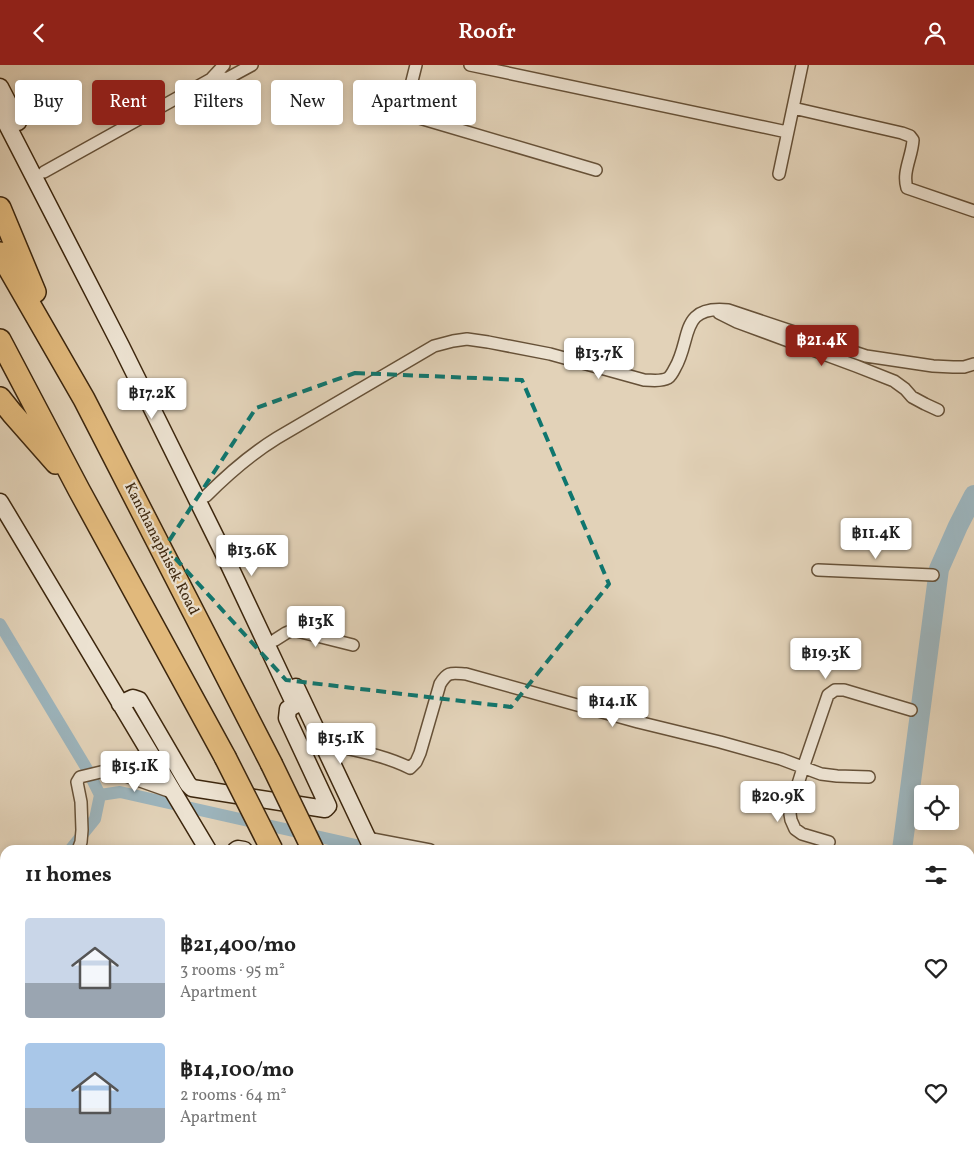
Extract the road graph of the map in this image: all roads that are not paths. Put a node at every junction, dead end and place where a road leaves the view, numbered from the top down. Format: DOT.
graph roads {
  1 [pos="224,65"];
  2 [pos="252,65"];
  3 [pos="416,65"];
  4 [pos="470,65"];
  5 [pos="802,65"];
  6 [pos="211,79"];
  7 [pos="0,87"];
  8 [pos="793,107"];
  9 [pos="0,111"];
  10 [pos="788,132"];
  11 [pos="596,170"];
  12 [pos="44,173"];
  13 [pos="779,174"];
  14 [pos="0,208"];
  15 [pos="974,211"];
  16 [pos="0,253"];
  17 [pos="793,337"];
  18 [pos="0,340"];
  19 [pos="974,364"];
  20 [pos="0,397"];
  21 [pos="84,399"];
  22 [pos="938,411"];
  23 [pos="79,490"];
  24 [pos="206,496"];
  25 [pos="0,502"];
  26 [pos="818,570"];
  27 [pos="933,575"];
  28 [pos="275,641"];
  29 [pos="353,645"];
  30 [pos="120,703"];
  31 [pos="295,705"];
  32 [pos="911,710"];
  33 [pos="322,743"];
  34 [pos="803,768"];
  35 [pos="869,777"];
  36 [pos="174,794"];
  37 [pos="830,842"];
  38 [pos="366,844"];
  39 [pos="80,845"];
  40 [pos="205,845"];
  41 [pos="270,845"];
  42 [pos="311,845"];
  1 -- 6 [label="street"];
  2 -- 6 [label="street"];
  3 -- 11 [label="street"];
  4 -- 10 [label="street"];
  5 -- 8 [label="street"];
  6 -- 12 [label="street"];
  7 -- 12 [label="main road"];
  8 -- 10 [label="street"];
  8 -- 15 [label="street"];
  9 -- 31 [label="main road"];
  10 -- 13 [label="street"];
  12 -- 24 [label="main road"];
  14 -- 21 [label="highway"];
  16 -- 21 [label="highway, Kanchanaphisek Road"];
  17 -- 19 [label="street"];
  17 -- 22 [label="street"];
  17 -- 24 [label="street"];
  18 -- 23 [label="highway"];
  20 -- 23 [label="highway"];
  21 -- 42 [label="highway, Kanchanaphisek Road, bridge"];
  23 -- 41 [label="highway, bridge"];
  24 -- 28 [label="main road"];
  25 -- 30 [label="main road"];
  26 -- 27 [label="street"];
  28 -- 29 [label="street"];
  28 -- 33 [label="main road"];
  30 -- 31 [label="main road"];
  30 -- 36 [label="main road"];
  31 -- 38 [label="main road"];
  32 -- 34 [label="street"];
  33 -- 34 [label="street"];
  33 -- 38 [label="main road"];
  34 -- 35 [label="street"];
  34 -- 37 [label="street"];
  36 -- 39 [label="street"];
  36 -- 40 [label="main road"];
}
